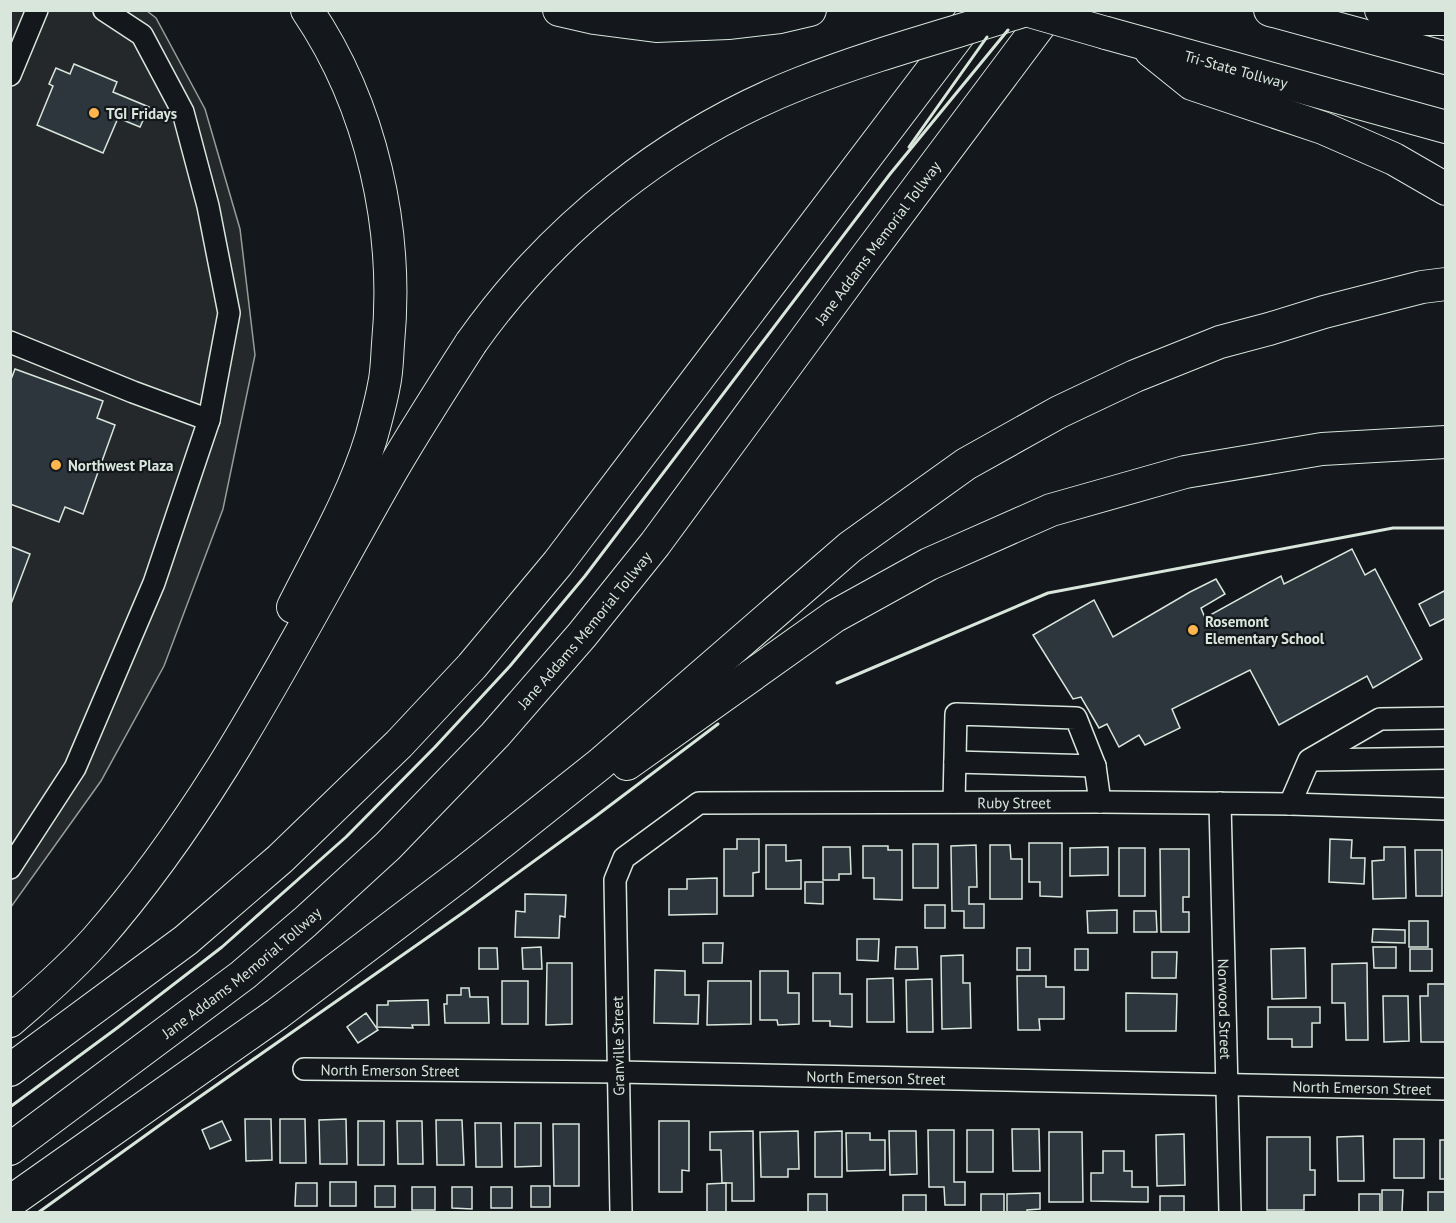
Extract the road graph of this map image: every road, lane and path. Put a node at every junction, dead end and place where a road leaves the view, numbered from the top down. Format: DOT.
graph roads {
  1 [pos="37,10"];
  2 [pos="104,10"];
  3 [pos="307,10"];
  4 [pos="559,10"];
  5 [pos="810,10"];
  6 [pos="977,10"];
  7 [pos="1026,10"];
  8 [pos="1051,10"];
  9 [pos="1283,10"];
  10 [pos="1381,10"];
  11 [pos="1271,11"];
  12 [pos="1446,19"];
  13 [pos="1141,42"];
  14 [pos="1446,58"];
  15 [pos="10,75"];
  16 [pos="1446,128"];
  17 [pos="1446,189"];
  18 [pos="1446,284"];
  19 [pos="10,342"];
  20 [pos="209,420"];
  21 [pos="1446,442"];
  22 [pos="1446,718"];
  23 [pos="1446,758"];
  24 [pos="1309,760"];
  25 [pos="955,762"];
  26 [pos="223,766"];
  27 [pos="1095,766"];
  28 [pos="954,802"];
  29 [pos="1100,802"];
  30 [pos="1220,803"];
  31 [pos="1290,804"];
  32 [pos="547,807"];
  33 [pos="1446,809"];
  34 [pos="10,868"];
  35 [pos="615,880"];
  36 [pos="10,1021"];
  37 [pos="304,1069"];
  38 [pos="10,1070"];
  39 [pos="619,1072"];
  40 [pos="1227,1085"];
  41 [pos="1446,1089"];
  42 [pos="10,1149"];
  43 [pos="10,1202"];
  44 [pos="621,1212"];
  45 [pos="1230,1212"];
  1 -- 15 [label="street"];
  2 -- 20 [label="street"];
  3 -- 26 [label="highway"];
  4 -- 5 [label="highway"];
  6 -- 38 [label="highway"];
  7 -- 13 [label="highway, Tri-State Tollway, bridge"];
  7 -- 26 [label="highway, bridge"];
  8 -- 42 [label="highway, Jane Addams Memorial Tollway"];
  9 -- 11 [label="highway"];
  10 -- 12 [label="highway"];
  11 -- 14 [label="highway"];
  13 -- 16 [label="highway, Tri-State Tollway"];
  13 -- 17 [label="highway"];
  18 -- 32 [label="highway"];
  19 -- 20 [label="street"];
  20 -- 34 [label="street"];
  21 -- 32 [label="highway"];
  22 -- 24 [label="street"];
  23 -- 24 [label="street"];
  24 -- 31 [label="street"];
  25 -- 27 [label="street"];
  25 -- 27 [label="street"];
  25 -- 28 [label="street"];
  26 -- 36 [label="highway"];
  27 -- 29 [label="street"];
  28 -- 29 [label="street, Ruby Street"];
  28 -- 35 [label="street, Ruby Street"];
  29 -- 30 [label="street, Ruby Street"];
  30 -- 31 [label="street, Ruby Street"];
  30 -- 40 [label="street, Norwood Street"];
  31 -- 33 [label="street, Ruby Street"];
  32 -- 43 [label="highway"];
  35 -- 39 [label="street, Granville Street"];
  37 -- 39 [label="street, North Emerson Street"];
  39 -- 40 [label="street, North Emerson Street"];
  39 -- 44 [label="street, Granville Street"];
  40 -- 41 [label="street, North Emerson Street"];
  40 -- 45 [label="street, Norwood Street"];
}
